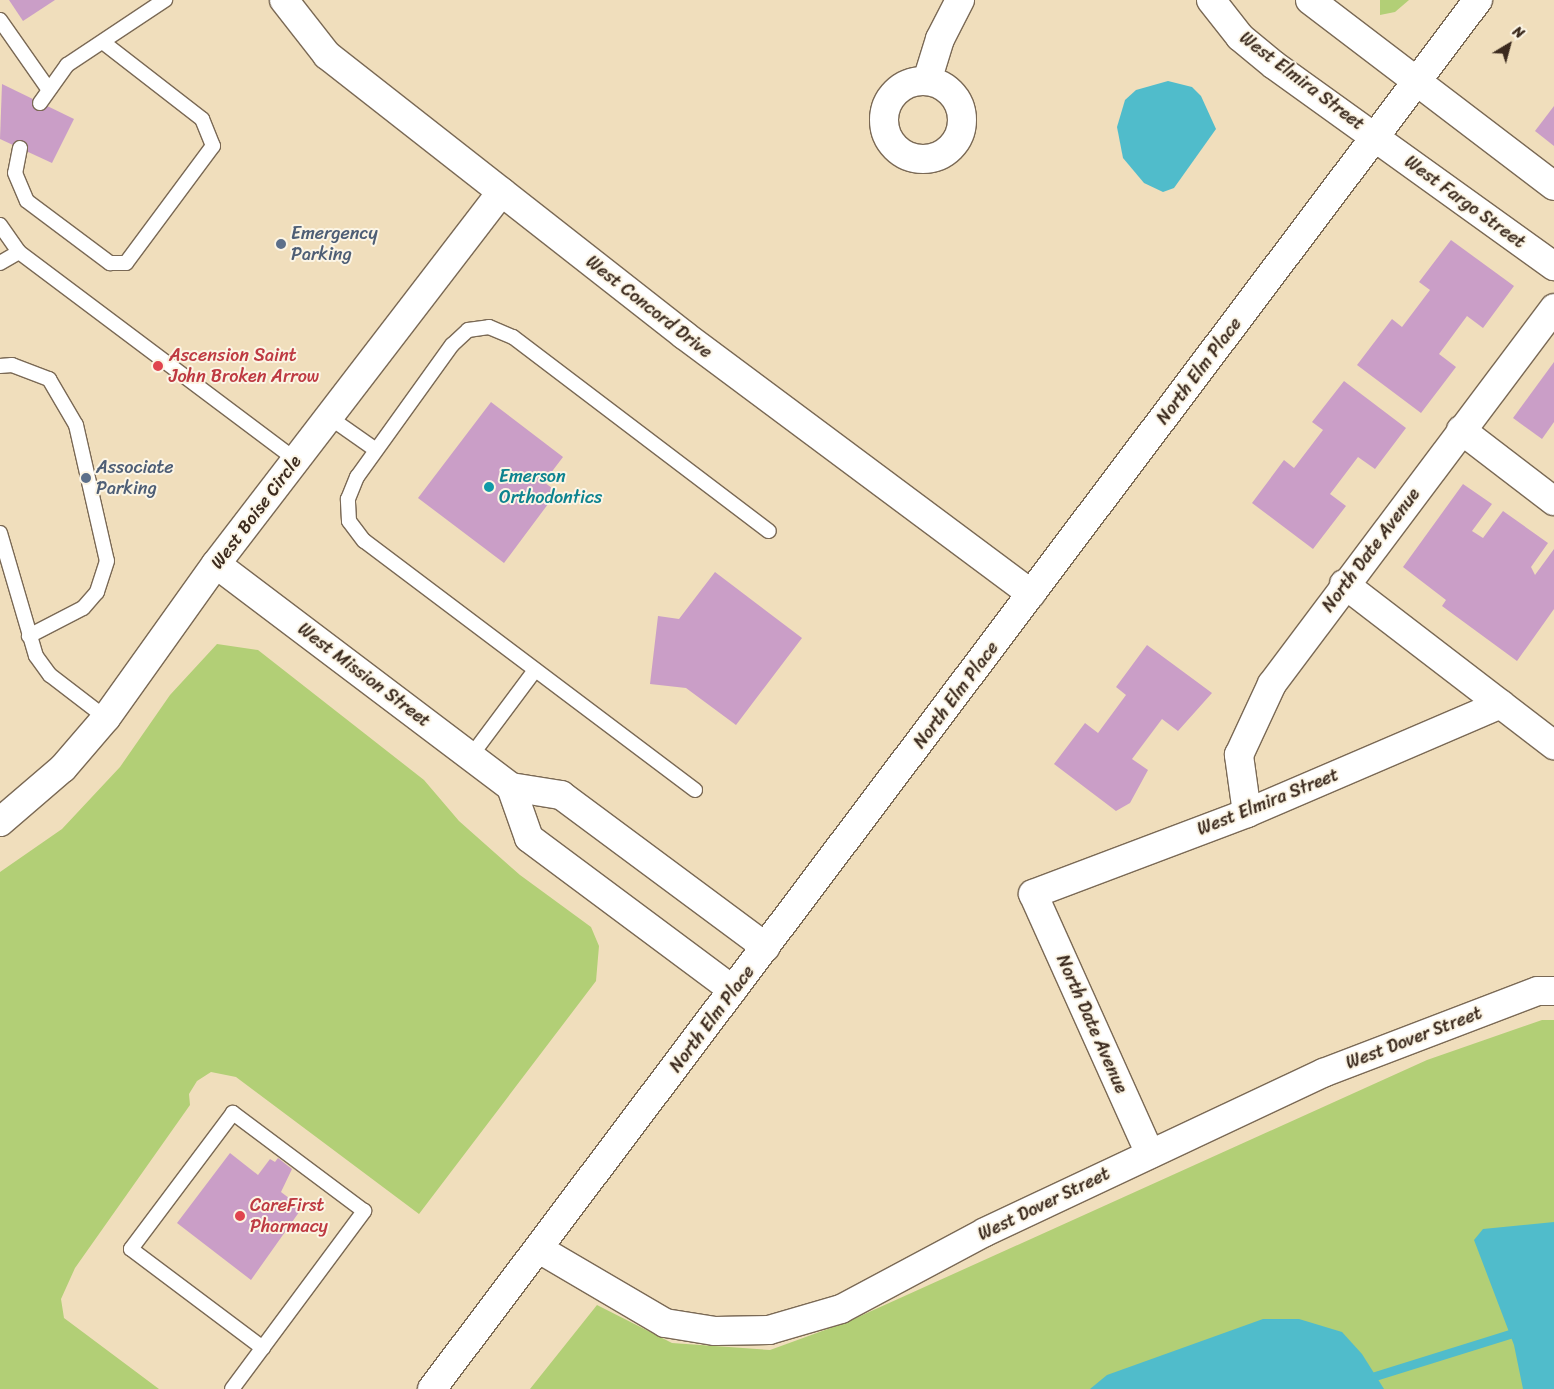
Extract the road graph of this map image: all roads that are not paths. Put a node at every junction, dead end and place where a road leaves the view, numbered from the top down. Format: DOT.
graph roads {
  1 [pos="165,0"];
  2 [pos="284,0"];
  3 [pos="960,0"];
  4 [pos="1211,0"];
  5 [pos="1310,0"];
  6 [pos="1478,0"];
  7 [pos="0,20"];
  8 [pos="104,43"];
  9 [pos="927,81"];
  10 [pos="1416,82"];
  11 [pos="50,90"];
  12 [pos="40,103"];
  13 [pos="1376,137"];
  14 [pos="20,148"];
  15 [pos="1554,186"];
  16 [pos="501,192"];
  17 [pos="0,225"];
  18 [pos="19,252"];
  19 [pos="0,263"];
  20 [pos="1554,266"];
  21 [pos="1554,308"];
  22 [pos="0,366"];
  23 [pos="329,417"];
  24 [pos="1461,430"];
  25 [pos="376,450"];
  26 [pos="296,460"];
  27 [pos="1554,501"];
  28 [pos="769,531"];
  29 [pos="0,533"];
  30 [pos="216,564"];
  31 [pos="1344,584"];
  32 [pos="1031,594"];
  33 [pos="29,636"];
  34 [pos="535,670"];
  35 [pos="1501,704"];
  36 [pos="106,718"];
  37 [pos="1554,745"];
  38 [pos="472,756"];
  39 [pos="512,787"];
  40 [pos="695,790"];
  41 [pos="1247,813"];
  42 [pos="0,822"];
  43 [pos="1033,894"];
  44 [pos="766,947"];
  45 [pos="734,990"];
  46 [pos="1554,991"];
  47 [pos="1150,1154"];
  48 [pos="539,1248"];
  49 [pos="262,1348"];
  50 [pos="232,1389"];
  51 [pos="432,1389"];
  1 -- 8 [label="lane"];
  2 -- 16 [label="street, West Concord Drive"];
  3 -- 9 [label="street"];
  4 -- 13 [label="street, West Elmira Street"];
  5 -- 10 [label="street"];
  6 -- 10 [label="street, North Elm Place"];
  7 -- 11 [label="lane"];
  8 -- 11 [label="lane"];
  8 -- 14 [label="lane"];
  10 -- 13 [label="street, North Elm Place"];
  10 -- 15 [label="street"];
  11 -- 12 [label="lane"];
  13 -- 20 [label="street, West Fargo Street"];
  13 -- 32 [label="street, North Elm Place"];
  16 -- 23 [label="street, West Boise Circle"];
  16 -- 32 [label="street, West Concord Drive"];
  17 -- 18 [label="lane"];
  18 -- 19 [label="lane"];
  18 -- 26 [label="lane"];
  21 -- 24 [label="street, North Date Avenue"];
  22 -- 33 [label="lane"];
  23 -- 25 [label="lane"];
  23 -- 26 [label="street, West Boise Circle"];
  24 -- 27 [label="street"];
  24 -- 31 [label="street, North Date Avenue"];
  25 -- 28 [label="lane"];
  25 -- 34 [label="lane"];
  26 -- 30 [label="street, West Boise Circle"];
  29 -- 33 [label="lane"];
  30 -- 36 [label="street, West Boise Circle"];
  30 -- 38 [label="street, West Mission Street"];
  31 -- 35 [label="street"];
  31 -- 41 [label="street, North Date Avenue"];
  32 -- 44 [label="street, North Elm Place"];
  33 -- 36 [label="lane"];
  34 -- 38 [label="lane"];
  34 -- 40 [label="lane"];
  35 -- 37 [label="street"];
  35 -- 41 [label="street, West Elmira Street"];
  36 -- 42 [label="street, West Boise Circle"];
  38 -- 39 [label="street, West Mission Street"];
  39 -- 44 [label="street, West Mission Street"];
  39 -- 45 [label="street"];
  41 -- 43 [label="street, West Elmira Street"];
  43 -- 47 [label="street, North Date Avenue"];
  44 -- 45 [label="street, North Elm Place"];
  45 -- 48 [label="street, North Elm Place"];
  46 -- 47 [label="street, West Dover Street"];
  47 -- 48 [label="street, West Dover Street"];
  48 -- 51 [label="street, North Elm Place"];
  49 -- 49 [label="lane"];
  49 -- 50 [label="lane"];
}
